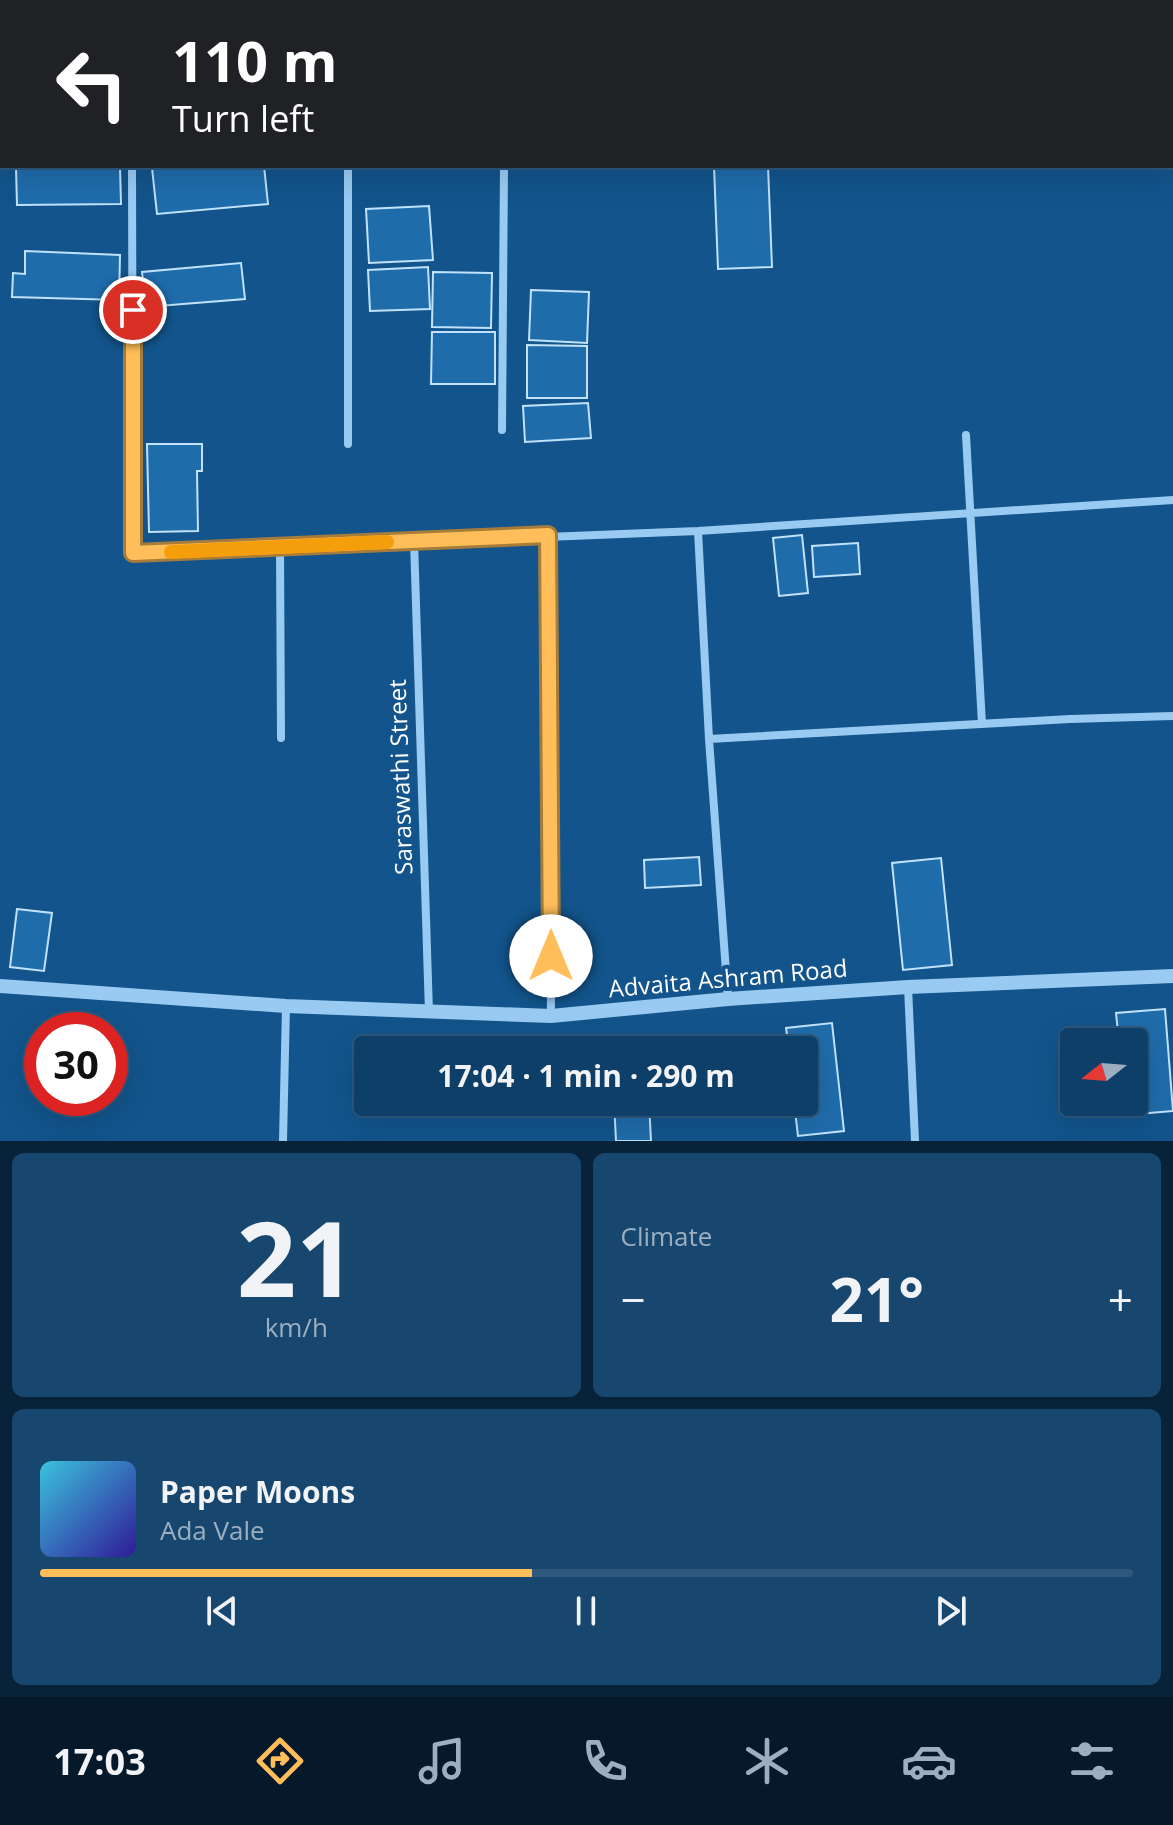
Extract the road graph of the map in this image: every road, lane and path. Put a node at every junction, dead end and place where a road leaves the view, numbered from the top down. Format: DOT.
graph roads {
  1 [pos="132,168"];
  2 [pos="348,168"];
  3 [pos="504,168"];
  4 [pos="502,430"];
  5 [pos="966,435"];
  6 [pos="348,444"];
  7 [pos="1173,500"];
  8 [pos="972,512"];
  9 [pos="698,531"];
  10 [pos="548,535"];
  11 [pos="414,541"];
  12 [pos="280,547"];
  13 [pos="1173,716"];
  14 [pos="982,724"];
  15 [pos="281,738"];
  16 [pos="709,739"];
  17 [pos="1173,976"];
  18 [pos="0,986"];
  19 [pos="908,987"];
  20 [pos="728,999"];
  21 [pos="286,1006"];
  22 [pos="429,1012"];
  23 [pos="551,1016"];
  24 [pos="283,1141"];
  25 [pos="915,1141"];
  1 -- 12 [label="street"];
  2 -- 6 [label="street"];
  3 -- 4 [label="street"];
  5 -- 8 [label="street"];
  7 -- 8 [label="street"];
  8 -- 9 [label="street"];
  8 -- 14 [label="street"];
  9 -- 10 [label="street"];
  9 -- 16 [label="street"];
  10 -- 11 [label="street"];
  10 -- 23 [label="street"];
  11 -- 12 [label="street"];
  11 -- 22 [label="street, Saraswathi Street"];
  12 -- 15 [label="street"];
  13 -- 14 [label="street"];
  14 -- 16 [label="street"];
  16 -- 20 [label="street"];
  17 -- 19 [label="street, Advaita Ashram Road"];
  18 -- 21 [label="street, Advaita Ashram Road"];
  19 -- 20 [label="street, Advaita Ashram Road"];
  19 -- 25 [label="street"];
  20 -- 23 [label="street, Advaita Ashram Road"];
  21 -- 22 [label="street, Advaita Ashram Road"];
  21 -- 24 [label="street"];
  22 -- 23 [label="street, Advaita Ashram Road"];
}
